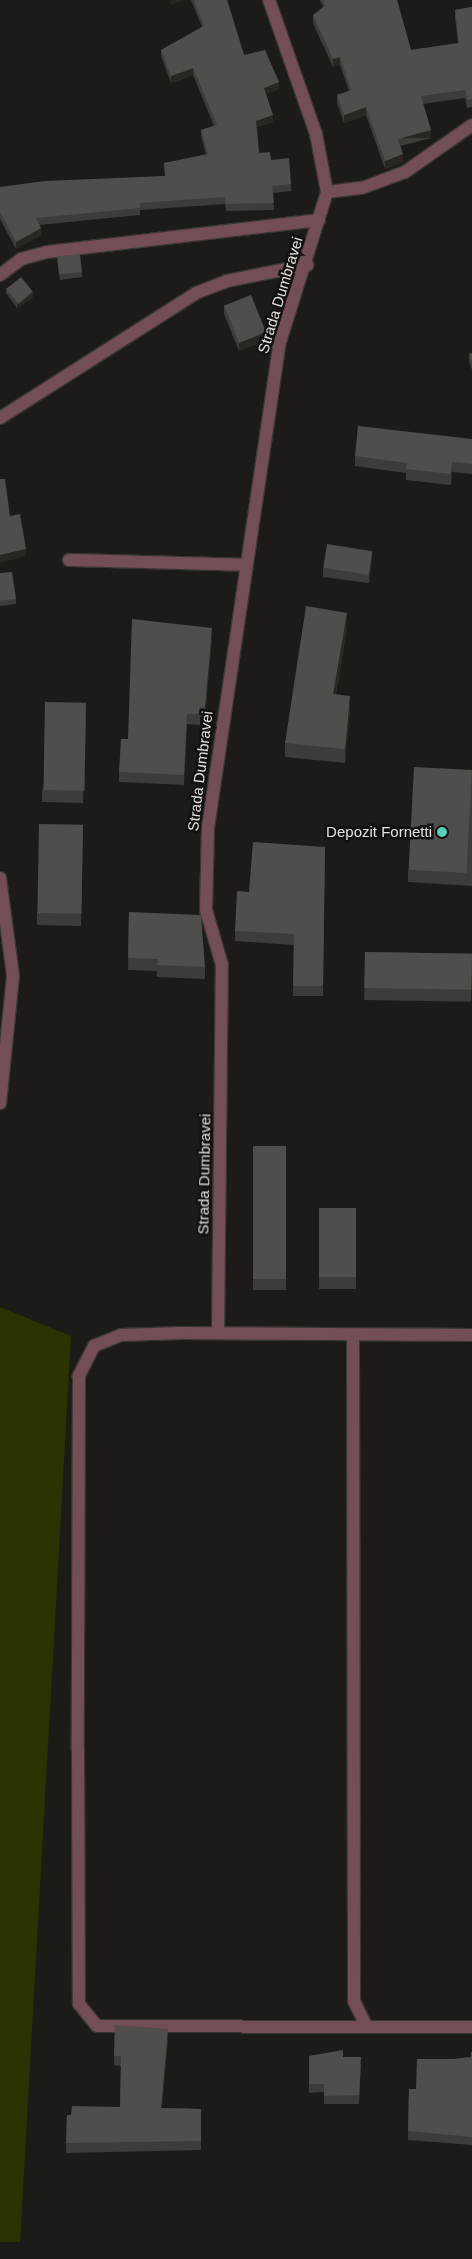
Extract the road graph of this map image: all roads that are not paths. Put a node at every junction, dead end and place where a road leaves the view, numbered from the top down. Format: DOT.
graph roads {
  1 [pos="269,0"];
  2 [pos="472,125"];
  3 [pos="327,192"];
  4 [pos="319,220"];
  5 [pos="307,265"];
  6 [pos="0,275"];
  7 [pos="0,418"];
  8 [pos="69,560"];
  9 [pos="246,565"];
  10 [pos="0,878"];
  11 [pos="0,1102"];
  12 [pos="218,1333"];
  13 [pos="353,1335"];
  14 [pos="472,1335"];
  15 [pos="366,2026"];
  16 [pos="472,2027"];
  1 -- 3 [label="street, Strada Dumbravei"];
  2 -- 3 [label="street"];
  3 -- 4 [label="street, Strada Dumbravei"];
  4 -- 5 [label="street, Strada Dumbravei"];
  4 -- 6 [label="street, Strada Dumbravei"];
  5 -- 7 [label="street"];
  5 -- 9 [label="street, Strada Dumbravei"];
  8 -- 9 [label="street"];
  9 -- 12 [label="street, Strada Dumbravei"];
  10 -- 11 [label="street"];
  12 -- 13 [label="street"];
  12 -- 15 [label="street"];
  13 -- 14 [label="street"];
  13 -- 15 [label="street"];
  15 -- 16 [label="street"];
}
